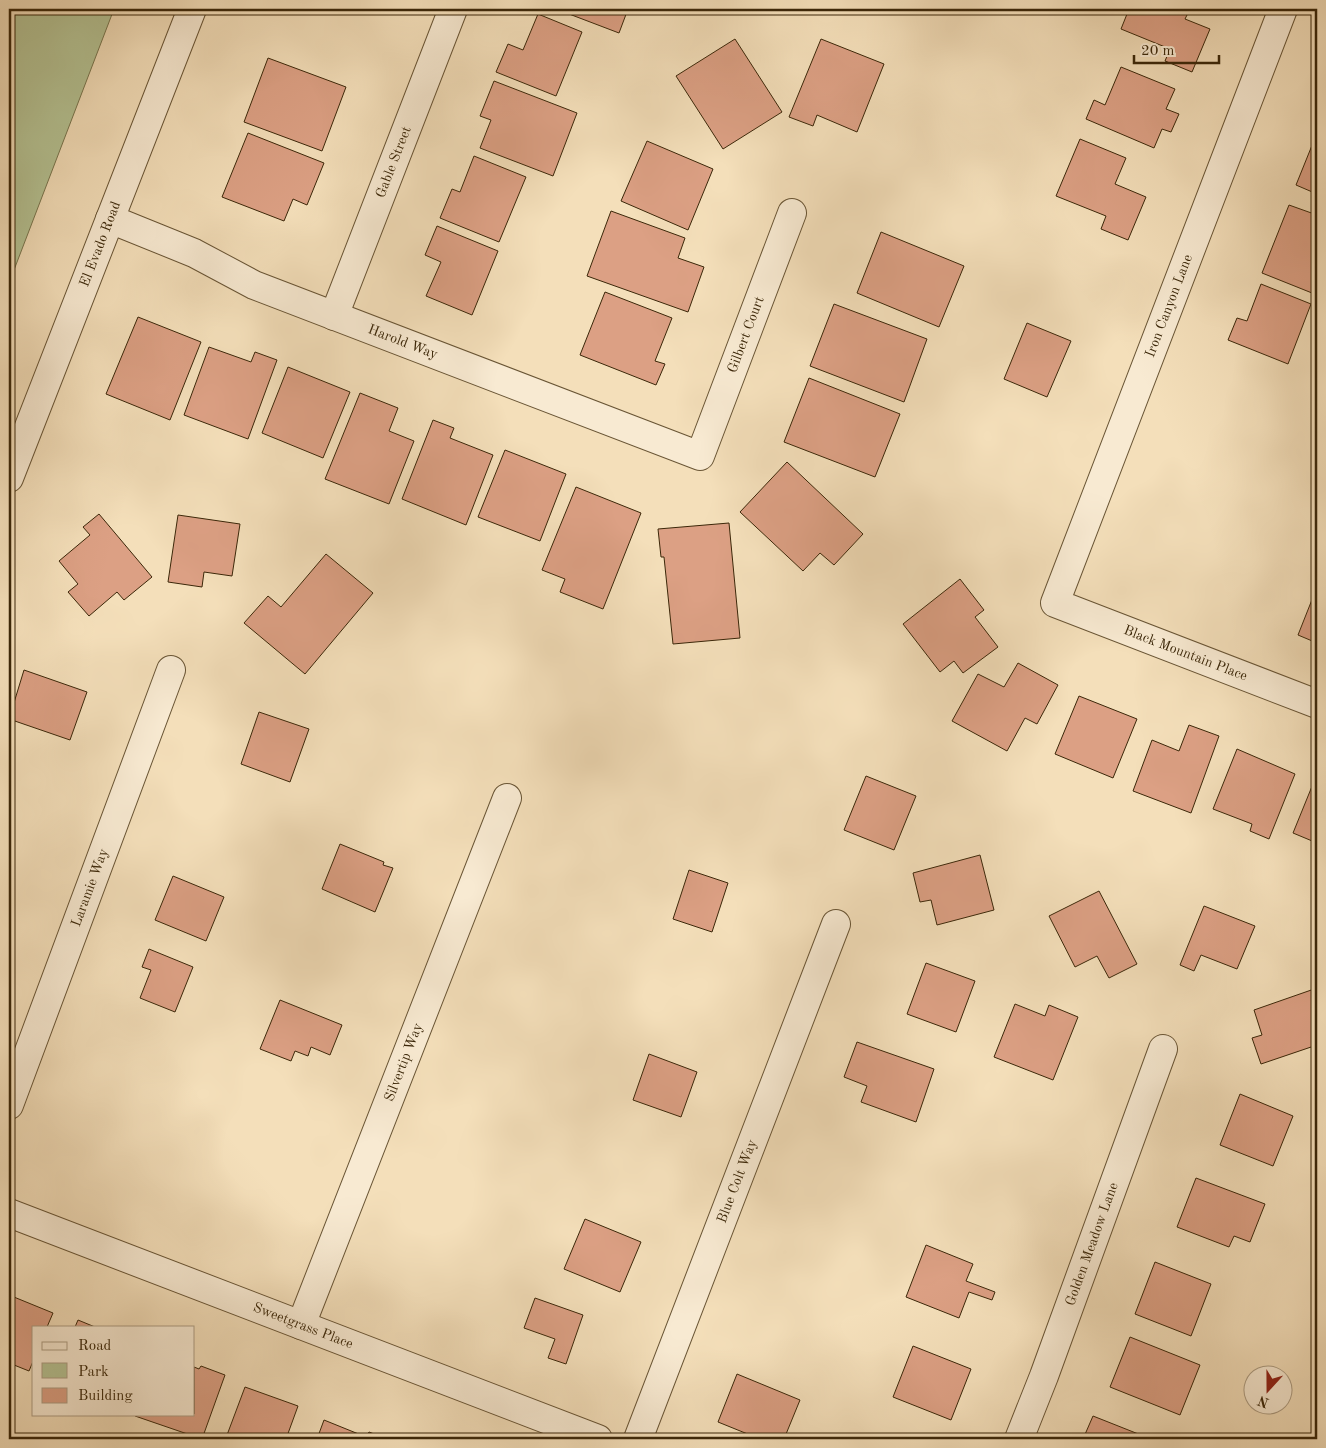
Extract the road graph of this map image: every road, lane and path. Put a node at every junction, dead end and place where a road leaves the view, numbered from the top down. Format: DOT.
graph roads {
  1 [pos="192,9"];
  2 [pos="453,9"];
  3 [pos="1283,9"];
  4 [pos="792,213"];
  5 [pos="110,219"];
  6 [pos="334,316"];
  7 [pos="700,456"];
  8 [pos="9,478"];
  9 [pos="1055,603"];
  10 [pos="171,670"];
  11 [pos="1317,704"];
  12 [pos="506,798"];
  13 [pos="836,924"];
  14 [pos="1162,1049"];
  15 [pos="9,1105"];
  16 [pos="9,1213"];
  17 [pos="301,1325"];
  18 [pos="598,1439"];
  19 [pos="638,1439"];
  20 [pos="1019,1439"];
  1 -- 5 [label="street, El Evado Road"];
  2 -- 6 [label="street, Gable Street"];
  3 -- 9 [label="street, Iron Canyon Lane"];
  4 -- 7 [label="street, Gilbert Court"];
  5 -- 6 [label="street, Harold Way"];
  5 -- 8 [label="street, El Evado Road"];
  6 -- 7 [label="street, Harold Way"];
  9 -- 11 [label="street, Black Mountain Place"];
  10 -- 15 [label="street, Laramie Way"];
  12 -- 17 [label="street, Silvertip Way"];
  13 -- 19 [label="street, Blue Colt Way"];
  14 -- 20 [label="street, Golden Meadow Lane"];
  16 -- 17 [label="street, Sweetgrass Place"];
  17 -- 18 [label="street, Sweetgrass Place"];
}
